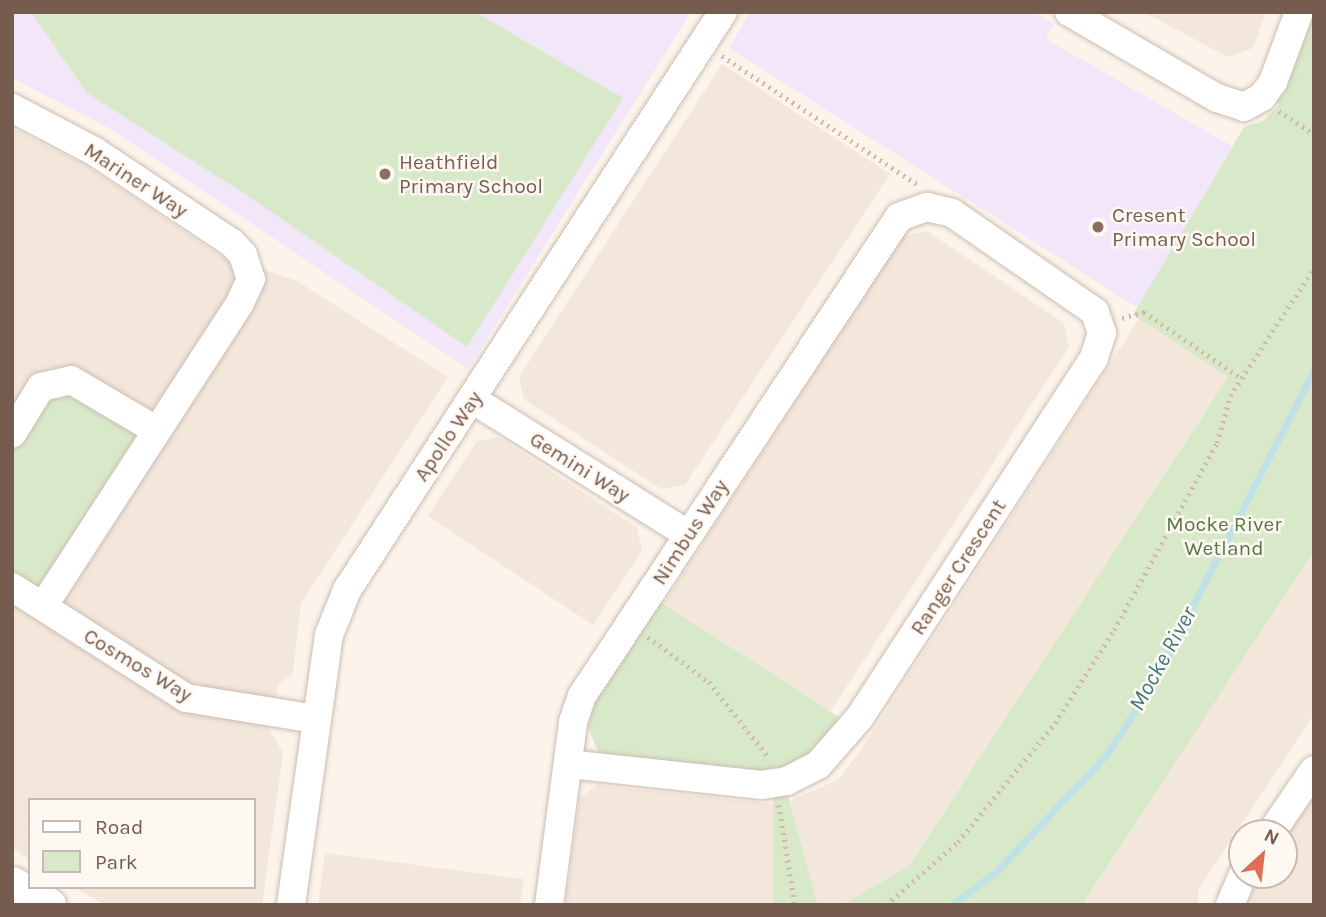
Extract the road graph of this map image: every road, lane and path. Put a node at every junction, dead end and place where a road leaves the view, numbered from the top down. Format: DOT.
graph roads {
  1 [pos="723,12"];
  2 [pos="1069,12"];
  3 [pos="1298,12"];
  4 [pos="704,44"];
  5 [pos="1257,101"];
  6 [pos="12,108"];
  7 [pos="1314,134"];
  8 [pos="927,206"];
  9 [pos="1314,268"];
  10 [pos="1101,323"];
  11 [pos="1241,379"];
  12 [pos="472,399"];
  13 [pos="156,430"];
  14 [pos="12,434"];
  15 [pos="687,534"];
  16 [pos="12,587"];
  17 [pos="43,606"];
  18 [pos="630,623"];
  19 [pos="316,719"];
  20 [pos="569,764"];
  21 [pos="1314,770"];
  22 [pos="781,782"];
  23 [pos="1281,819"];
  24 [pos="12,884"];
  25 [pos="1237,889"];
  26 [pos="48,905"];
  27 [pos="291,905"];
  28 [pos="549,905"];
  29 [pos="795,905"];
  30 [pos="886,905"];
  31 [pos="1230,905"];
  1 -- 4 [label="street, Apollo Way"];
  2 -- 5 [label="street"];
  3 -- 5 [label="street"];
  4 -- 8 [label="path"];
  4 -- 12 [label="street, Apollo Way"];
  5 -- 7 [label="path"];
  6 -- 13 [label="street, Mariner Way"];
  8 -- 10 [label="street"];
  8 -- 15 [label="street, Nimbus Way"];
  9 -- 11 [label="path"];
  10 -- 11 [label="path"];
  10 -- 22 [label="street, Ranger Crescent"];
  11 -- 30 [label="path"];
  12 -- 15 [label="street, Gemini Way"];
  12 -- 19 [label="street, Apollo Way"];
  13 -- 14 [label="street"];
  13 -- 17 [label="street"];
  15 -- 18 [label="street, Nimbus Way"];
  16 -- 17 [label="street, Cosmos Way"];
  17 -- 19 [label="street, Cosmos Way"];
  18 -- 20 [label="street, Nimbus Way"];
  18 -- 22 [label="path"];
  19 -- 27 [label="street, Apollo Way"];
  20 -- 22 [label="street, Ranger Crescent"];
  20 -- 28 [label="street, Nimbus Way"];
  21 -- 23 [label="street"];
  22 -- 29 [label="path"];
  24 -- 26 [label="street"];
  25 -- 31 [label="street"];
}
